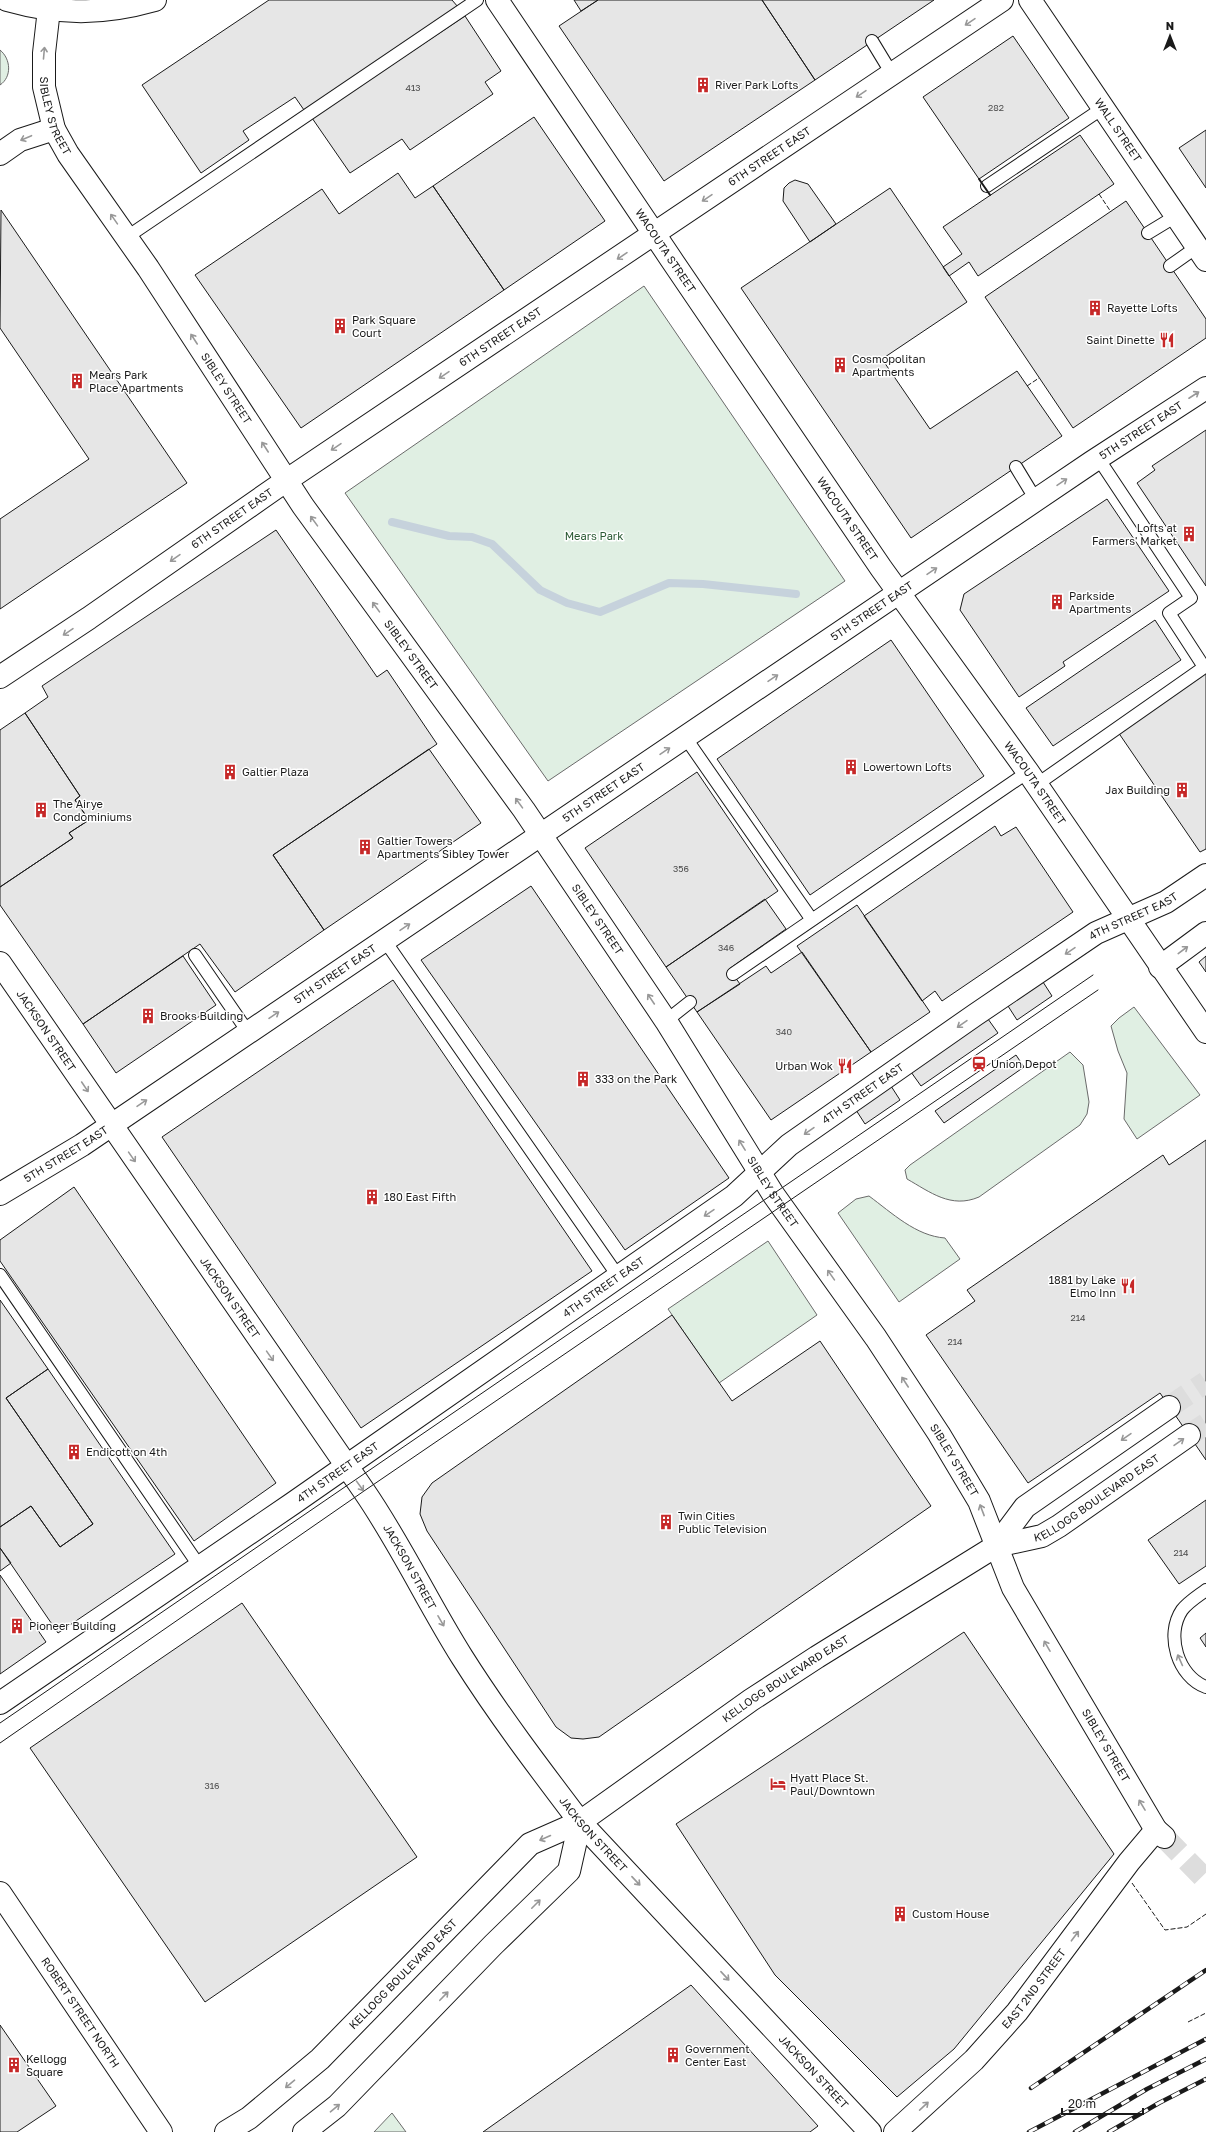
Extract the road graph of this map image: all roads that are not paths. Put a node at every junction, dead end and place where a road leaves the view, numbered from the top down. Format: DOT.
graph roads {
  1 [pos="8,0"];
  2 [pos="155,0"];
  3 [pos="477,0"];
  4 [pos="497,0"];
  5 [pos="1002,0"];
  6 [pos="1030,0"];
  7 [pos="49,9"];
  8 [pos="872,42"];
  9 [pos="892,74"];
  10 [pos="1103,108"];
  11 [pos="54,129"];
  12 [pos="0,154"];
  13 [pos="987,186"];
  14 [pos="1176,216"];
  15 [pos="1148,233"];
  16 [pos="654,234"];
  17 [pos="127,237"];
  18 [pos="1202,254"];
  19 [pos="1170,266"];
  20 [pos="1206,388"];
  21 [pos="1098,458"];
  22 [pos="1016,467"];
  23 [pos="287,480"];
  24 [pos="1036,500"];
  25 [pos="899,593"];
  26 [pos="1205,666"];
  27 [pos="0,677"];
  28 [pos="685,737"];
  29 [pos="1032,778"];
  30 [pos="540,835"];
  31 [pos="1206,875"];
  32 [pos="812,920"];
  33 [pos="1128,920"];
  34 [pos="1206,933"];
  35 [pos="385,941"];
  36 [pos="196,955"];
  37 [pos="0,963"];
  38 [pos="1160,967"];
  39 [pos="733,974"];
  40 [pos="690,1002"];
  41 [pos="666,1021"];
  42 [pos="248,1032"];
  43 [pos="1206,1032"];
  44 [pos="110,1125"];
  45 [pos="760,1174"];
  46 [pos="0,1194"];
  47 [pos="0,1275"];
  48 [pos="618,1276"];
  49 [pos="1169,1407"];
  50 [pos="1189,1435"];
  51 [pos="346,1465"];
  52 [pos="996,1546"];
  53 [pos="200,1567"];
  54 [pos="1206,1590"];
  55 [pos="1206,1687"];
  56 [pos="0,1703"];
  57 [pos="580,1822"];
  58 [pos="1160,1833"];
  59 [pos="0,1893"];
  60 [pos="161,2132"];
  61 [pos="226,2132"];
  62 [pos="304,2132"];
  63 [pos="870,2132"];
  64 [pos="895,2132"];
  1 -- 7 [label="street"];
  2 -- 7 [label="street"];
  3 -- 17 [label="lane"];
  4 -- 16 [label="street, WACOUTA STREET"];
  5 -- 9 [label="street, 6TH STREET EAST, one-way"];
  6 -- 10 [label="street, WALL STREET"];
  11 -- 7 [label="street, SIBLEY STREET, one-way"];
  8 -- 9 [label="lane"];
  9 -- 16 [label="street, 6TH STREET EAST, one-way"];
  10 -- 13 [label="lane"];
  10 -- 14 [label="street, WALL STREET"];
  11 -- 12 [label="street, one-way"];
  17 -- 11 [label="street, SIBLEY STREET, one-way"];
  14 -- 15 [label="lane"];
  14 -- 18 [label="street, WALL STREET"];
  16 -- 23 [label="street, 6TH STREET EAST, one-way"];
  16 -- 25 [label="street, WACOUTA STREET"];
  23 -- 17 [label="street, SIBLEY STREET, one-way"];
  18 -- 19 [label="lane"];
  21 -- 20 [label="street, 5TH STREET EAST, one-way"];
  24 -- 21 [label="street, 5TH STREET EAST, one-way"];
  21 -- 26 [label="lane"];
  22 -- 24 [label="lane"];
  23 -- 27 [label="street, 6TH STREET EAST, one-way"];
  30 -- 23 [label="street, SIBLEY STREET, one-way"];
  25 -- 24 [label="street, 5TH STREET EAST, one-way"];
  28 -- 25 [label="street, 5TH STREET EAST, one-way"];
  25 -- 29 [label="street, WACOUTA STREET"];
  26 -- 29 [label="lane"];
  30 -- 28 [label="street, 5TH STREET EAST, one-way"];
  28 -- 32 [label="lane"];
  29 -- 32 [label="lane"];
  29 -- 33 [label="street, WACOUTA STREET"];
  35 -- 30 [label="street, 5TH STREET EAST, one-way"];
  41 -- 30 [label="street, SIBLEY STREET, one-way"];
  31 -- 33 [label="street, 4TH STREET EAST"];
  32 -- 39 [label="lane"];
  33 -- 38 [label="street, WACOUTA STREET"];
  33 -- 45 [label="street, 4TH STREET EAST, one-way"];
  38 -- 34 [label="street, one-way"];
  42 -- 35 [label="street, 5TH STREET EAST, one-way"];
  35 -- 48 [label="lane"];
  36 -- 42 [label="lane"];
  37 -- 44 [label="street, JACKSON STREET, one-way"];
  38 -- 43 [label="street, WACOUTA STREET"];
  40 -- 41 [label="lane"];
  45 -- 41 [label="street, SIBLEY STREET, one-way"];
  44 -- 42 [label="street, 5TH STREET EAST, one-way"];
  44 -- 46 [label="street, 5TH STREET EAST"];
  44 -- 51 [label="street, JACKSON STREET, one-way"];
  45 -- 48 [label="street, 4TH STREET EAST, one-way"];
  52 -- 45 [label="street, SIBLEY STREET, one-way"];
  47 -- 53 [label="lane"];
  48 -- 51 [label="street, 4TH STREET EAST"];
  49 -- 52 [label="street, KELLOGG BOULEVARD EAST, one-way"];
  52 -- 50 [label="street, KELLOGG BOULEVARD EAST, one-way"];
  51 -- 53 [label="street, 4TH STREET EAST"];
  51 -- 57 [label="street, JACKSON STREET, one-way"];
  52 -- 57 [label="street, KELLOGG BOULEVARD EAST"];
  58 -- 52 [label="street, SIBLEY STREET, one-way"];
  53 -- 56 [label="street, 4TH STREET EAST"];
  55 -- 54 [label="lane, one-way"];
  57 -- 61 [label="street, KELLOGG BOULEVARD EAST, one-way"];
  62 -- 57 [label="street, one-way"];
  57 -- 63 [label="street, JACKSON STREET, one-way"];
  64 -- 58 [label="street, EAST 2ND STREET, one-way"];
  59 -- 60 [label="street, ROBERT STREET NORTH"];
}
